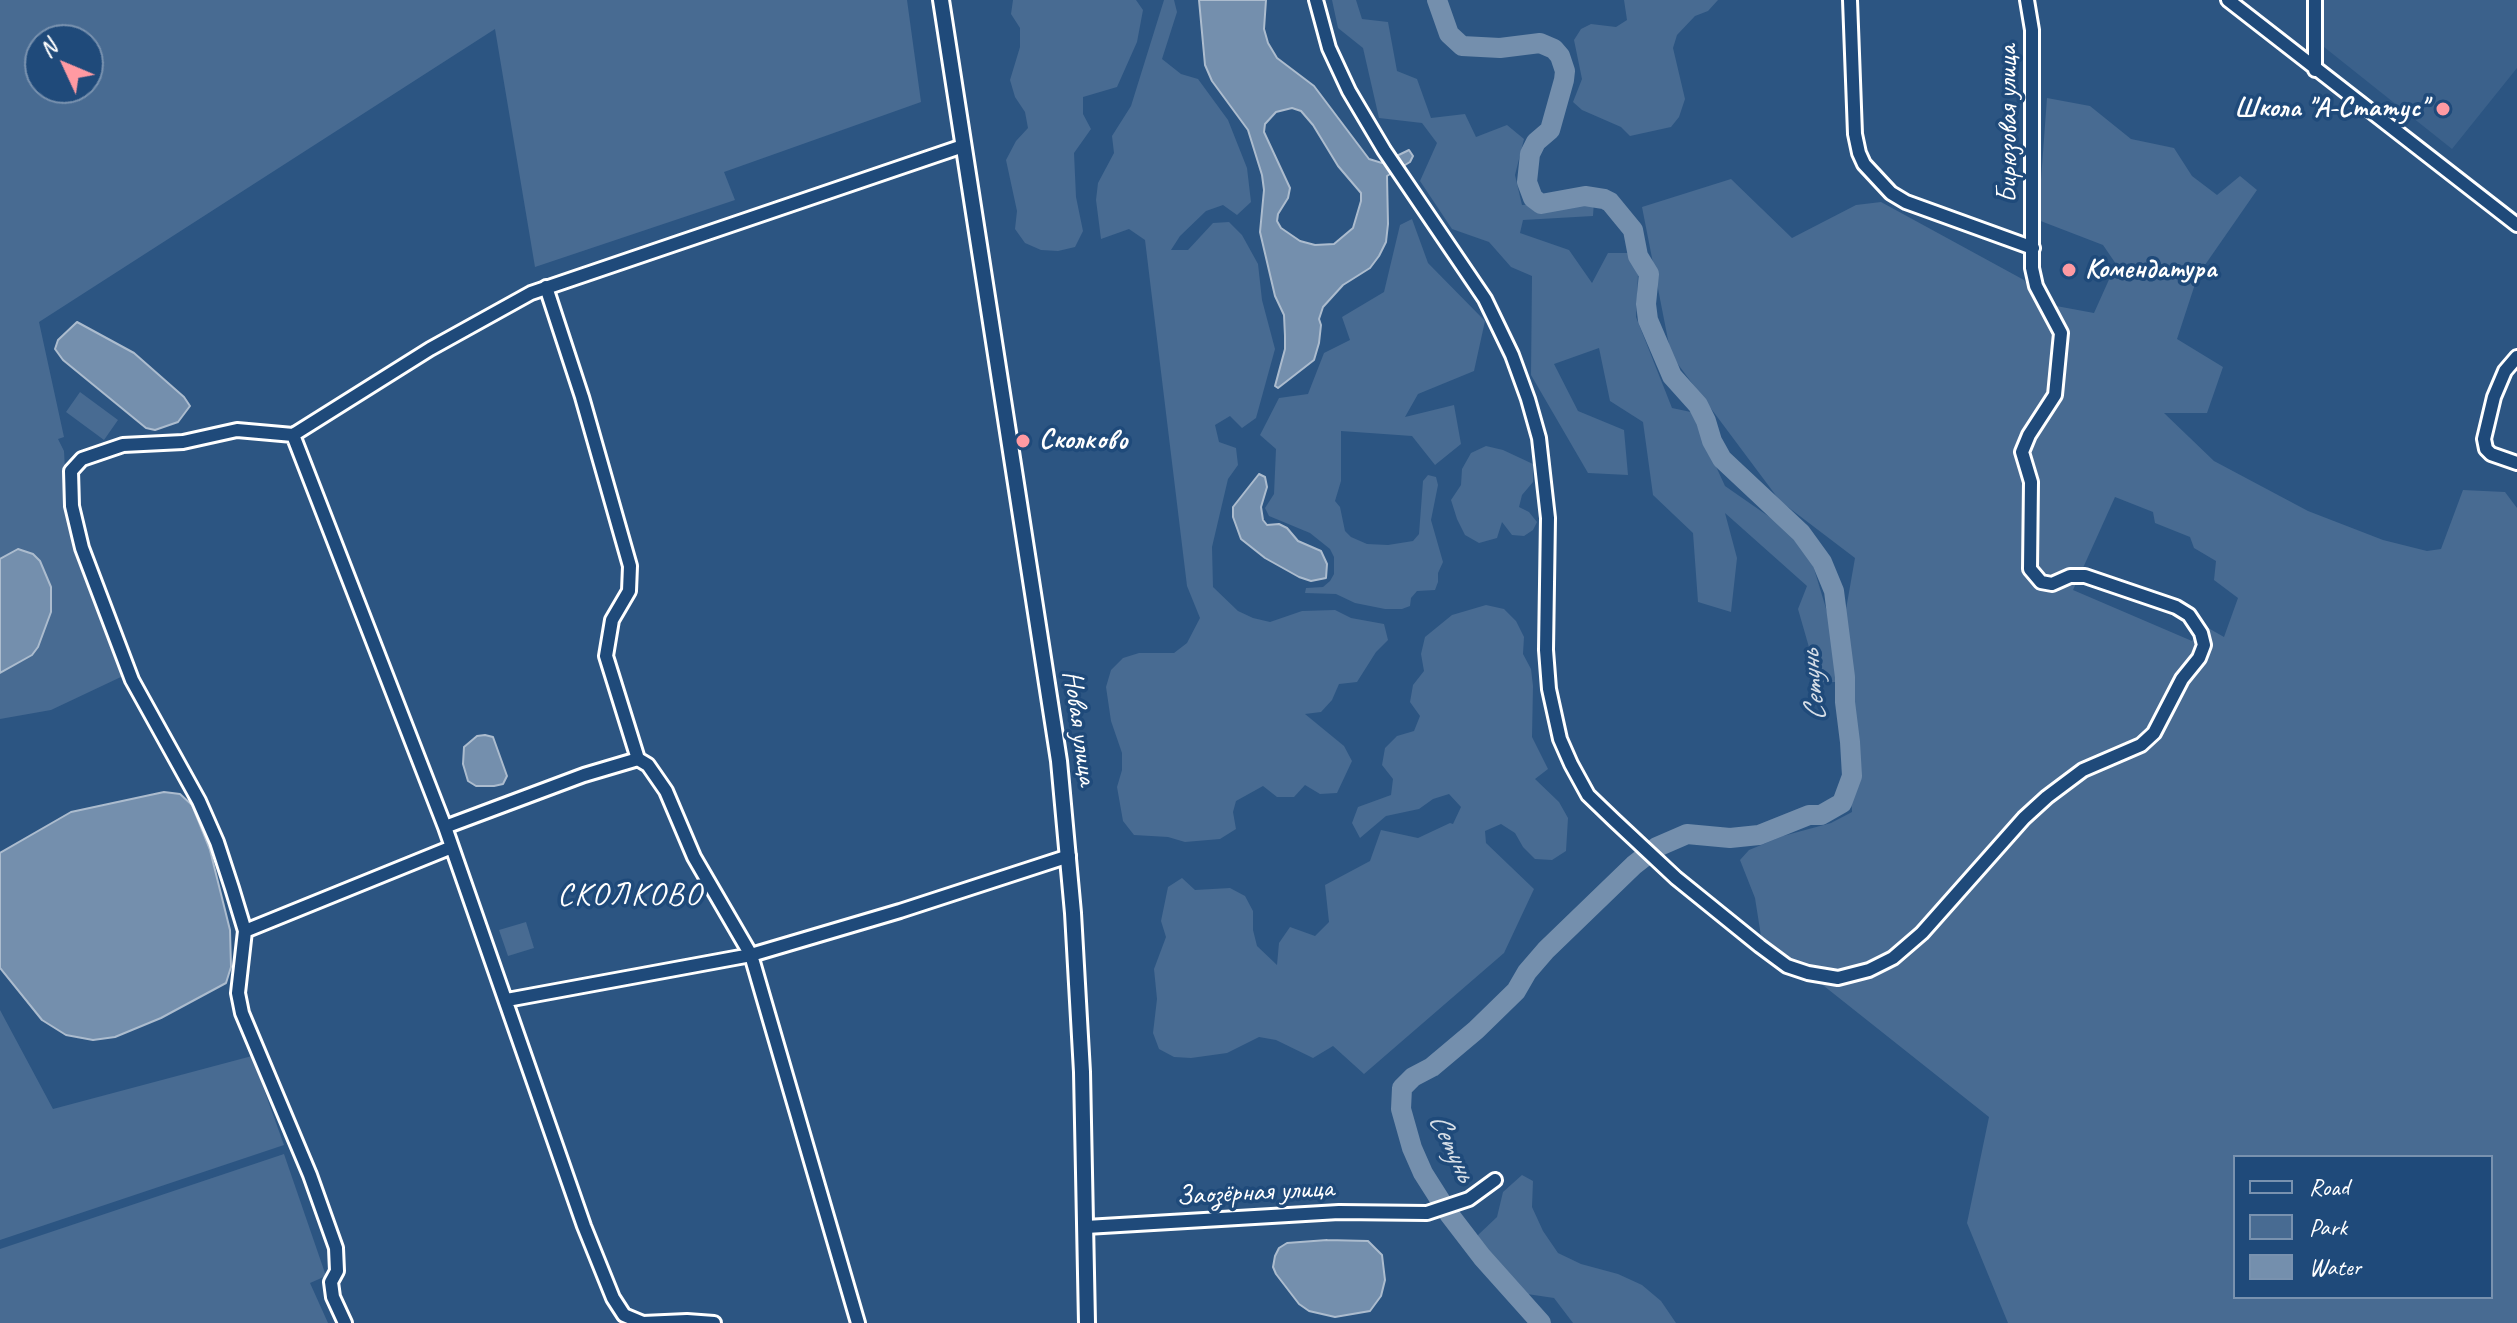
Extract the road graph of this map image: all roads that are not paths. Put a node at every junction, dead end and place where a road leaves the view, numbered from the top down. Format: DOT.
graph roads {
  1 [pos="941,0"];
  2 [pos="1316,0"];
  3 [pos="1850,0"];
  4 [pos="2027,0"];
  5 [pos="2228,0"];
  6 [pos="2315,0"];
  7 [pos="2315,70"];
  8 [pos="963,146"];
  9 [pos="2517,225"];
  10 [pos="2033,248"];
  11 [pos="546,287"];
  12 [pos="2517,357"];
  13 [pos="293,435"];
  14 [pos="2517,463"];
  15 [pos="638,759"];
  16 [pos="445,827"];
  17 [pos="452,847"];
  18 [pos="1069,856"];
  19 [pos="245,931"];
  20 [pos="751,955"];
  21 [pos="507,1000"];
  22 [pos="1495,1180"];
  23 [pos="1086,1227"];
  24 [pos="345,1323"];
  25 [pos="714,1323"];
  26 [pos="858,1323"];
  27 [pos="1087,1323"];
  1 -- 8 [label="street, Новая улица"];
  2 -- 10 [label="street, Бирюзовая улица"];
  3 -- 10 [label="street"];
  4 -- 10 [label="street, Бирюзовая улица"];
  5 -- 7 [label="street"];
  6 -- 7 [label="street"];
  7 -- 9 [label="street"];
  8 -- 11 [label="street"];
  8 -- 18 [label="street, Новая улица"];
  11 -- 13 [label="street"];
  11 -- 15 [label="street"];
  12 -- 14 [label="street"];
  13 -- 16 [label="street"];
  13 -- 19 [label="street"];
  15 -- 16 [label="street"];
  15 -- 20 [label="street"];
  16 -- 17 [label="street"];
  17 -- 19 [label="street"];
  17 -- 21 [label="street"];
  18 -- 20 [label="street"];
  18 -- 23 [label="street, Новая улица"];
  19 -- 24 [label="street"];
  20 -- 21 [label="street"];
  20 -- 26 [label="street"];
  21 -- 25 [label="street"];
  22 -- 23 [label="street, Заозёрная улица"];
  23 -- 27 [label="street, Новая улица"];
}
